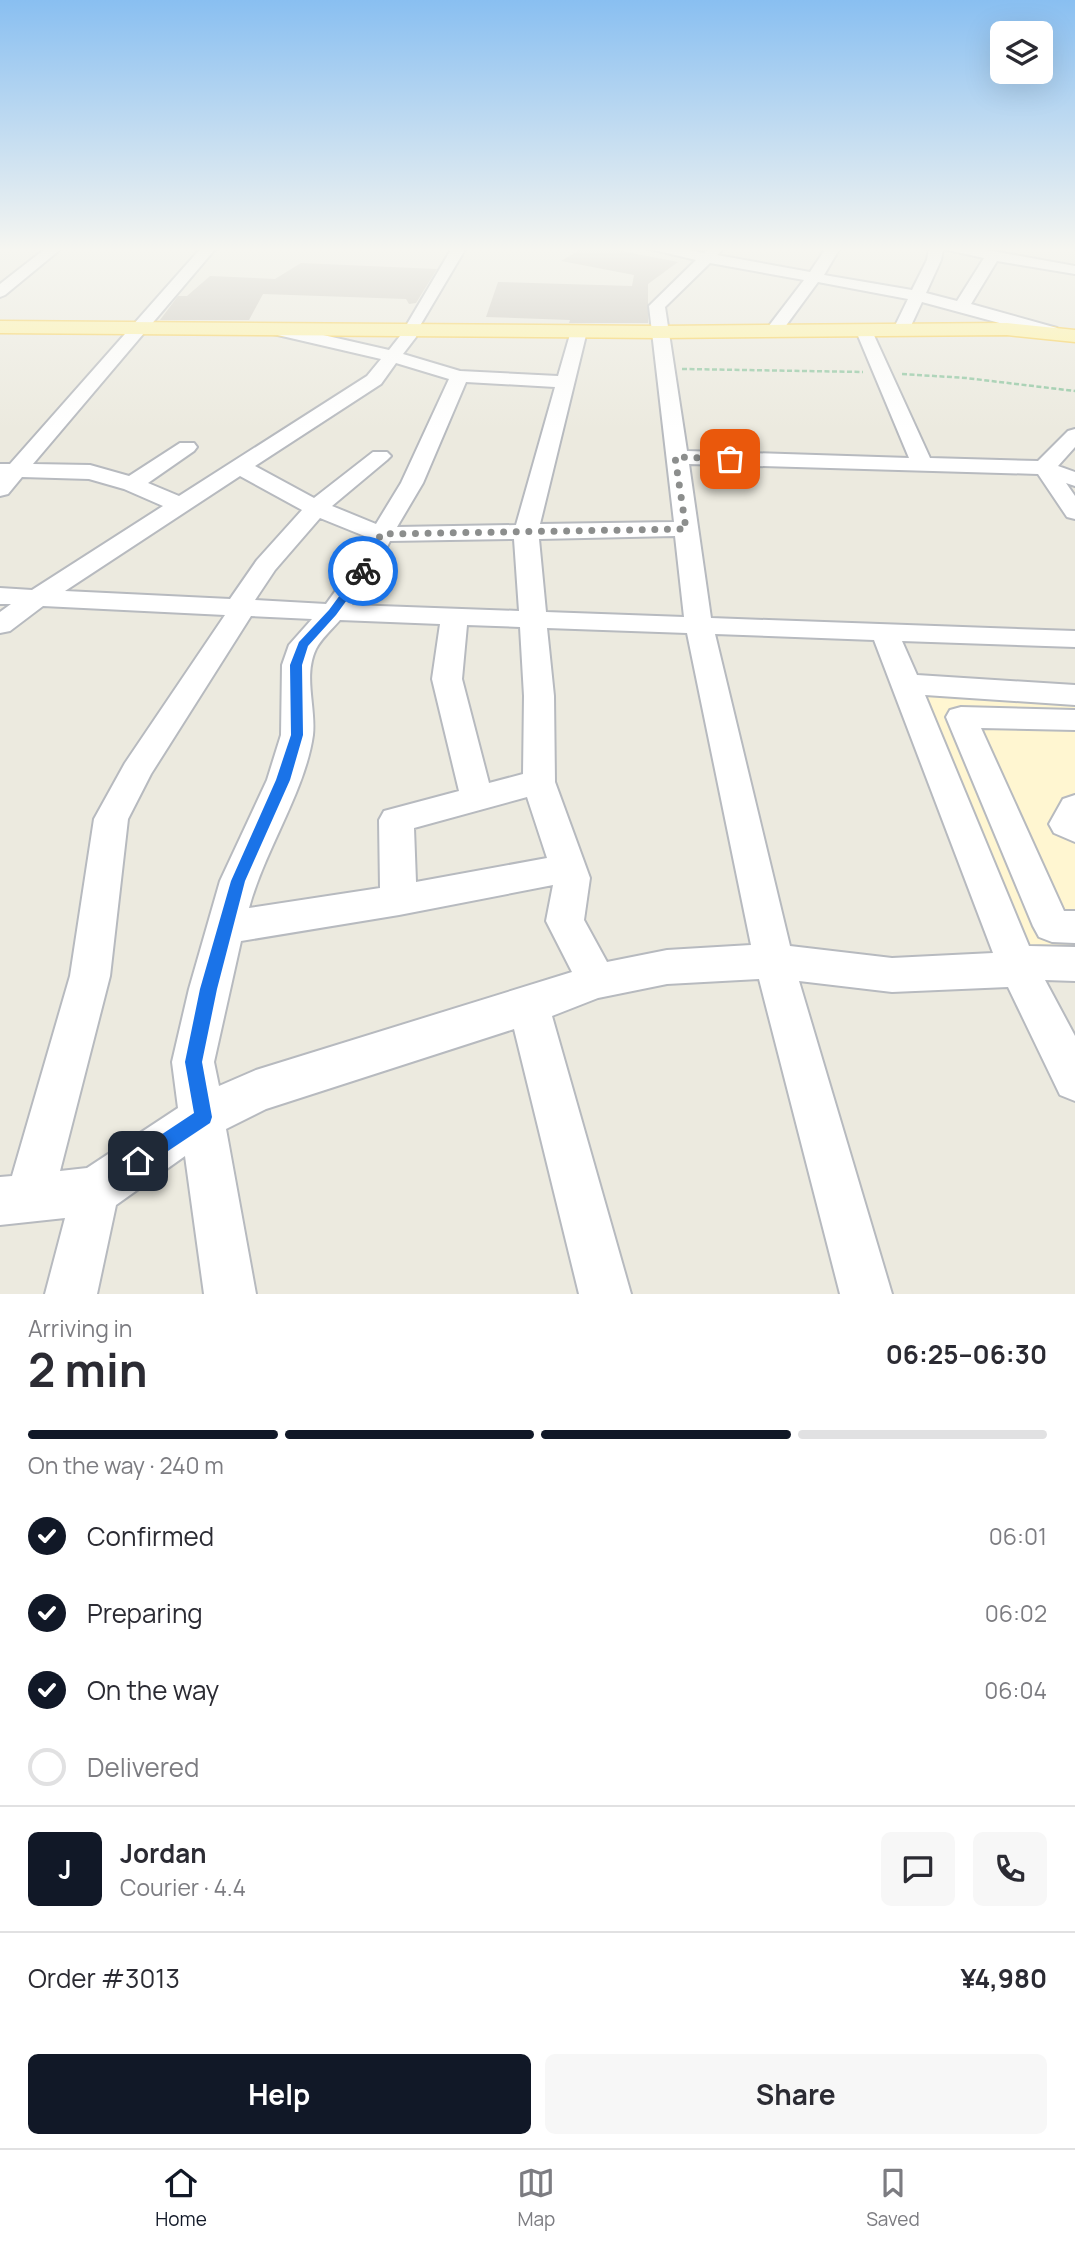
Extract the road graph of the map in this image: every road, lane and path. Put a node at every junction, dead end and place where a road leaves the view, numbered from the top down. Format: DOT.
graph roads {
  1 [pos="158,308"];
  2 [pos="422,308"];
  3 [pos="657,308"];
  4 [pos="790,308"];
  5 [pos="911,308"];
  6 [pos="970,308"];
  7 [pos="0,327"];
  8 [pos="141,328"];
  9 [pos="275,329"];
  10 [pos="410,329"];
  11 [pos="901,330"];
  12 [pos="579,331"];
  13 [pos="773,331"];
  14 [pos="864,331"];
  15 [pos="659,332"];
  16 [pos="1051,332"];
  17 [pos="1075,336"];
  18 [pos="393,358"];
  19 [pos="666,369"];
  20 [pos="882,373"];
  21 [pos="459,376"];
  22 [pos="565,382"];
  23 [pos="1075,391"];
  24 [pos="1075,435"];
  25 [pos="187,447"];
  26 [pos="380,456"];
  27 [pos="675,457"];
  28 [pos="923,466"];
  29 [pos="240,467"];
  30 [pos="1044,468"];
  31 [pos="8,470"];
  32 [pos="1075,478"];
  33 [pos="131,484"];
  34 [pos="0,489"];
  35 [pos="180,505"];
  36 [pos="315,508"];
  37 [pos="1075,512"];
  38 [pos="686,529"];
  39 [pos="526,533"];
  40 [pos="381,534"];
  41 [pos="0,596"];
  42 [pos="40,596"];
  43 [pos="241,608"];
  44 [pos="332,612"];
  45 [pos="454,616"];
  46 [pos="534,619"];
  47 [pos="0,625"];
  48 [pos="699,625"];
  49 [pos="885,632"];
  50 [pos="1075,639"];
  51 [pos="906,684"];
  52 [pos="1075,695"];
  53 [pos="1075,720"];
  54 [pos="539,782"];
  55 [pos="946,786"];
  56 [pos="991,787"];
  57 [pos="477,798"];
  58 [pos="1075,808"];
  59 [pos="1075,828"];
  60 [pos="569,868"];
  61 [pos="399,900"];
  62 [pos="1075,927"];
  63 [pos="225,928"];
  64 [pos="774,961"];
  65 [pos="1075,964"];
  66 [pos="1018,966"];
  67 [pos="597,981"];
  68 [pos="529,1006"];
  69 [pos="1075,1080"];
  70 [pos="203,1117"];
  71 [pos="95,1191"];
  72 [pos="15,1199"];
  73 [pos="71,1294"];
  74 [pos="230,1294"];
  75 [pos="605,1294"];
  76 [pos="866,1294"];
  1 -- 8 [label="street"];
  2 -- 10 [label="street"];
  3 -- 15 [label="street"];
  4 -- 13 [label="street"];
  5 -- 11 [label="street"];
  6 -- 16 [label="street"];
  7 -- 8 [label="main road"];
  8 -- 9 [label="main road"];
  8 -- 31 [label="street"];
  9 -- 10 [label="main road"];
  9 -- 18 [label="street"];
  10 -- 12 [label="main road"];
  10 -- 18 [label="street"];
  11 -- 14 [label="main road"];
  11 -- 16 [label="main road"];
  12 -- 15 [label="main road"];
  12 -- 22 [label="street"];
  13 -- 14 [label="main road"];
  13 -- 15 [label="main road"];
  14 -- 20 [label="street"];
  15 -- 19 [label="street"];
  16 -- 17 [label="main road"];
  18 -- 21 [label="street"];
  18 -- 29 [label="street"];
  19 -- 20 [label="path"];
  19 -- 27 [label="street"];
  20 -- 23 [label="path"];
  20 -- 28 [label="street"];
  21 -- 22 [label="street"];
  21 -- 40 [label="street"];
  22 -- 39 [label="street"];
  24 -- 30 [label="street"];
  25 -- 33 [label="street"];
  26 -- 36 [label="street"];
  27 -- 28 [label="street"];
  27 -- 38 [label="street"];
  28 -- 30 [label="street"];
  29 -- 35 [label="street"];
  29 -- 36 [label="street"];
  30 -- 32 [label="street"];
  30 -- 37 [label="street"];
  31 -- 33 [label="street"];
  31 -- 34 [label="street"];
  33 -- 35 [label="street"];
  35 -- 42 [label="street"];
  36 -- 40 [label="street"];
  36 -- 43 [label="street"];
  38 -- 39 [label="street"];
  38 -- 48 [label="street"];
  39 -- 40 [label="street"];
  39 -- 46 [label="street"];
  40 -- 44 [label="street"];
  41 -- 42 [label="street"];
  42 -- 43 [label="street"];
  42 -- 47 [label="street"];
  43 -- 44 [label="street"];
  43 -- 72 [label="street"];
  44 -- 45 [label="street"];
  44 -- 63 [label="street"];
  45 -- 46 [label="street"];
  45 -- 57 [label="street"];
  46 -- 48 [label="street"];
  46 -- 54 [label="street"];
  48 -- 49 [label="street"];
  48 -- 64 [label="street"];
  49 -- 50 [label="street"];
  49 -- 51 [label="street"];
  51 -- 52 [label="street"];
  51 -- 55 [label="street"];
  53 -- 56 [label="street"];
  54 -- 57 [label="street"];
  54 -- 60 [label="street"];
  55 -- 56 [label="street"];
  55 -- 66 [label="street"];
  56 -- 62 [label="street"];
  57 -- 61 [label="street"];
  58 -- 59 [label="street"];
  60 -- 61 [label="street"];
  60 -- 67 [label="street"];
  61 -- 63 [label="street"];
  63 -- 70 [label="street"];
  64 -- 66 [label="street"];
  64 -- 67 [label="street"];
  64 -- 76 [label="street"];
  65 -- 66 [label="street"];
  66 -- 69 [label="street"];
  67 -- 68 [label="street"];
  68 -- 70 [label="street"];
  68 -- 75 [label="street"];
  70 -- 71 [label="street"];
  70 -- 74 [label="street"];
  71 -- 72 [label="street"];
  71 -- 73 [label="street"];
}
